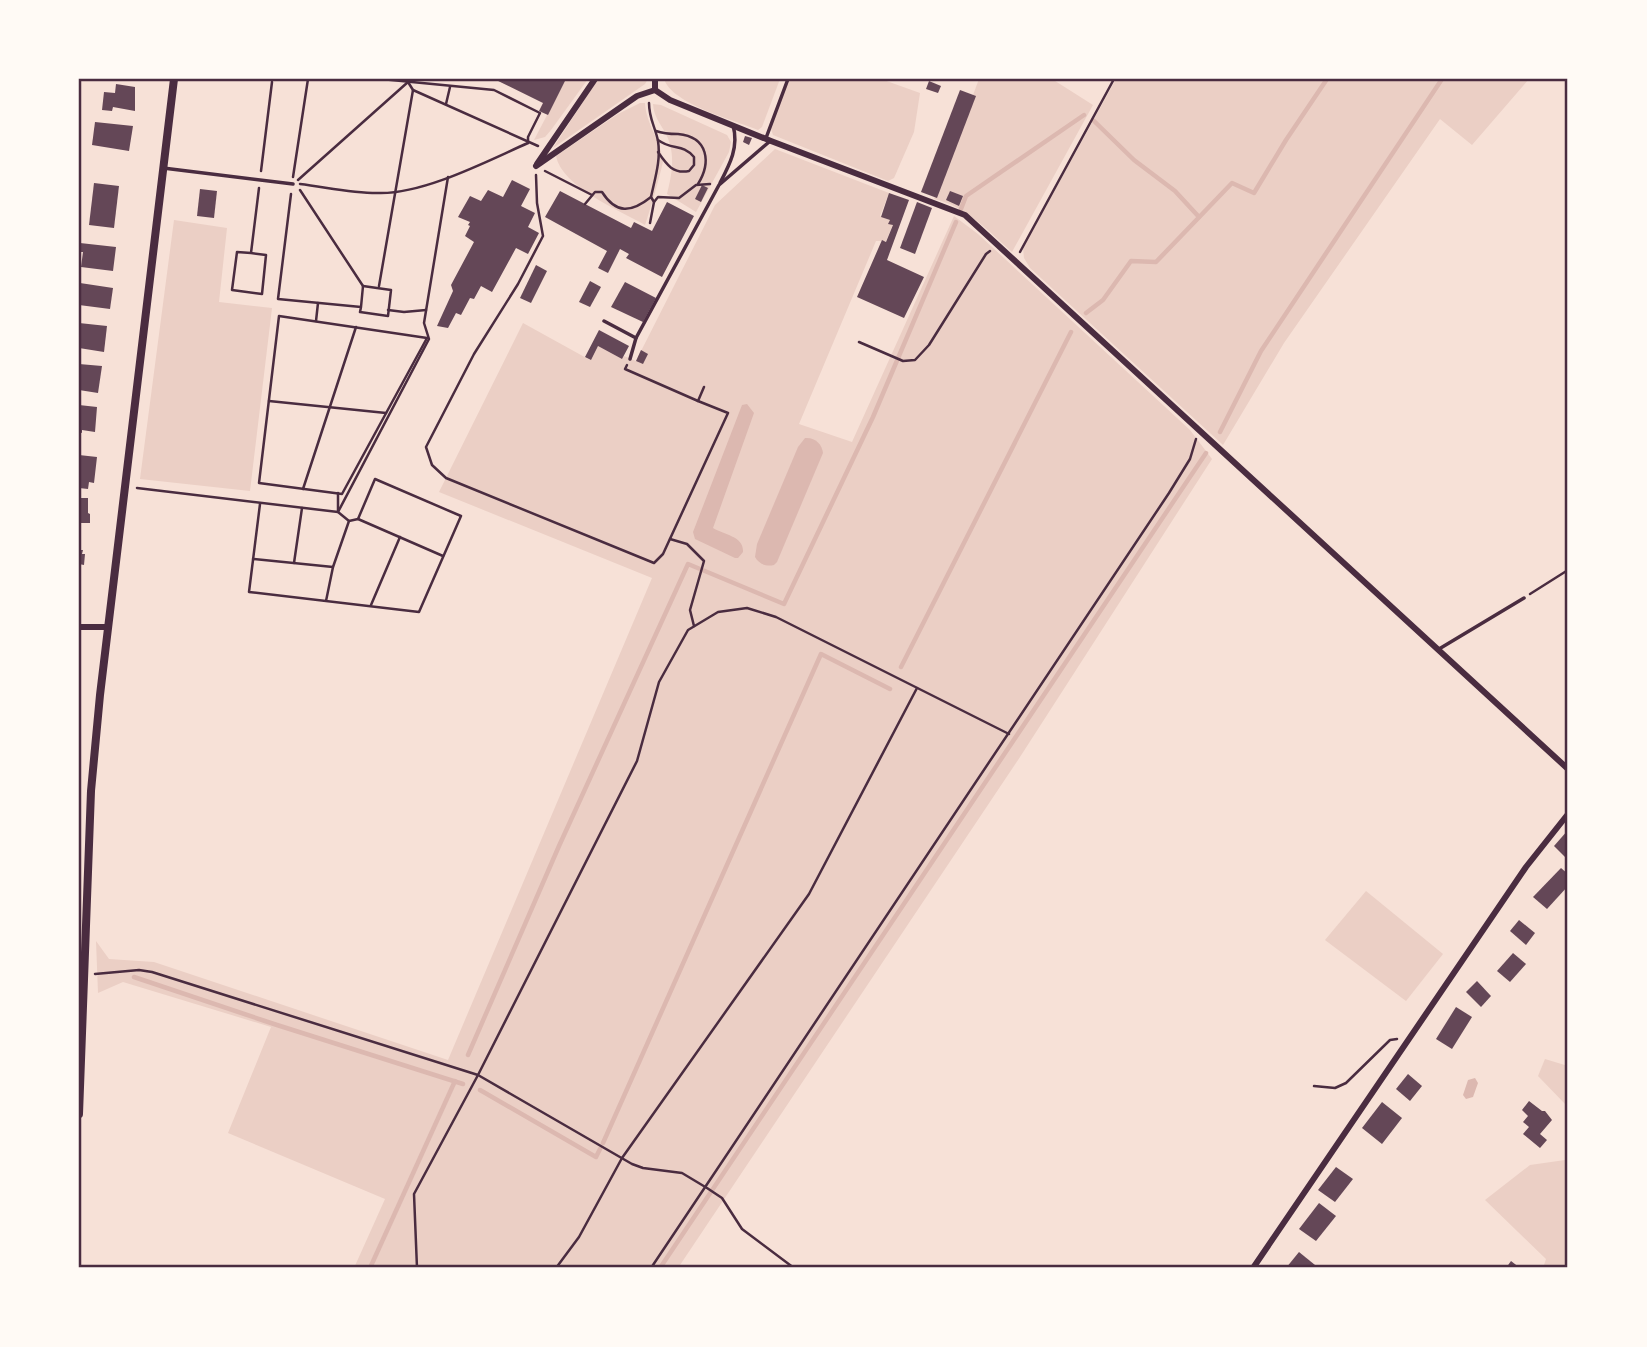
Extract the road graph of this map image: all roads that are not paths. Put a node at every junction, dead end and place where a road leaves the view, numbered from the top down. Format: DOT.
graph roads {
  1 [pos="174,79"];
  2 [pos="596,79"];
  3 [pos="655,79"];
  4 [pos="788,79"];
  5 [pos="655,90"];
  6 [pos="733,125"];
  7 [pos="768,140"];
  8 [pos="161,168"];
  9 [pos="293,184"];
  10 [pos="719,185"];
  11 [pos="604,321"];
  12 [pos="636,338"];
  13 [pos="630,359"];
  14 [pos="1524,598"];
  15 [pos="79,627"];
  16 [pos="108,627"];
  17 [pos="1440,649"];
  18 [pos="1568,769"];
  19 [pos="1568,814"];
  20 [pos="79,1114"];
  21 [pos="1253,1268"];
  1 -- 8 [label="street"];
  2 -- 5 [label="street"];
  3 -- 5 [label="street"];
  4 -- 7 [label="lane"];
  5 -- 6 [label="street"];
  6 -- 7 [label="street"];
  6 -- 10 [label="lane"];
  7 -- 10 [label="lane"];
  7 -- 17 [label="street"];
  8 -- 9 [label="lane"];
  8 -- 16 [label="street"];
  10 -- 12 [label="lane"];
  11 -- 12 [label="lane"];
  12 -- 13 [label="lane"];
  14 -- 17 [label="lane"];
  15 -- 16 [label="street"];
  16 -- 20 [label="street"];
  17 -- 18 [label="street"];
  19 -- 21 [label="street"];
}
